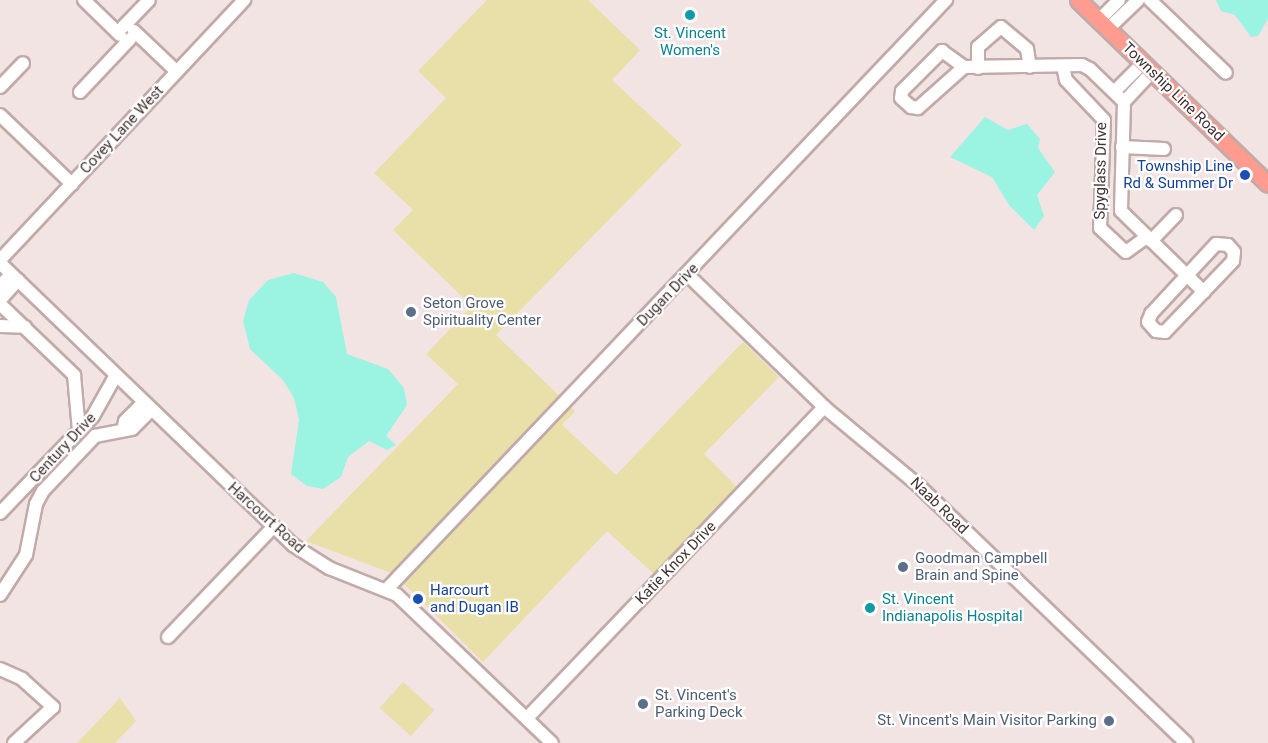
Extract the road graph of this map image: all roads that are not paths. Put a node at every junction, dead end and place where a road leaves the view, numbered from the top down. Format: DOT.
graph roads {
  1 [pos="84,0"];
  2 [pos="149,0"];
  3 [pos="244,0"];
  4 [pos="946,0"];
  5 [pos="1078,0"];
  6 [pos="1119,0"];
  7 [pos="1138,0"];
  8 [pos="1150,0"];
  9 [pos="1103,25"];
  10 [pos="127,33"];
  11 [pos="23,63"];
  12 [pos="1063,66"];
  13 [pos="963,67"];
  14 [pos="1030,67"];
  15 [pos="978,68"];
  16 [pos="1147,68"];
  17 [pos="177,72"];
  18 [pos="1226,73"];
  19 [pos="0,87"];
  20 [pos="80,92"];
  21 [pos="1114,92"];
  22 [pos="1124,102"];
  23 [pos="0,115"];
  24 [pos="1122,147"];
  25 [pos="1164,149"];
  26 [pos="72,184"];
  27 [pos="1268,184"];
  28 [pos="1176,215"];
  29 [pos="1149,239"];
  30 [pos="0,262"];
  31 [pos="688,275"];
  32 [pos="1187,275"];
  33 [pos="15,277"];
  34 [pos="0,285"];
  35 [pos="1204,292"];
  36 [pos="0,302"];
  37 [pos="0,326"];
  38 [pos="25,327"];
  39 [pos="116,375"];
  40 [pos="148,406"];
  41 [pos="824,407"];
  42 [pos="79,431"];
  43 [pos="0,513"];
  44 [pos="273,527"];
  45 [pos="388,588"];
  46 [pos="0,595"];
  47 [pos="168,637"];
  48 [pos="0,669"];
  49 [pos="527,718"];
  50 [pos="14,743"];
  51 [pos="552,743"];
  52 [pos="1186,743"];
  1 -- 10 [label="street"];
  2 -- 10 [label="street"];
  3 -- 17 [label="street, Covey Lane West"];
  4 -- 31 [label="street, Dugan Drive"];
  5 -- 9 [label="main road, Township Line Road"];
  6 -- 9 [label="street"];
  7 -- 9 [label="street"];
  8 -- 18 [label="street"];
  9 -- 16 [label="main road, Township Line Road"];
  10 -- 17 [label="street"];
  10 -- 20 [label="street"];
  11 -- 19 [label="street"];
  12 -- 14 [label="street"];
  12 -- 21 [label="street"];
  12 -- 29 [label="street, Spyglass Drive"];
  13 -- 13 [label="street"];
  13 -- 15 [label="street"];
  14 -- 15 [label="street"];
  14 -- 15 [label="street"];
  16 -- 21 [label="street"];
  16 -- 22 [label="street"];
  16 -- 27 [label="main road, Township Line Road"];
  17 -- 26 [label="street, Covey Lane West"];
  21 -- 22 [label="street"];
  22 -- 24 [label="street"];
  23 -- 26 [label="street"];
  24 -- 25 [label="street"];
  24 -- 29 [label="street"];
  26 -- 30 [label="street, Covey Lane West"];
  28 -- 29 [label="street"];
  29 -- 32 [label="street"];
  30 -- 33 [label="street, Harcourt Road"];
  31 -- 41 [label="street, Naab Road"];
  31 -- 45 [label="street, Dugan Drive"];
  32 -- 35 [label="street"];
  32 -- 35 [label="street"];
  32 -- 35 [label="street"];
  33 -- 34 [label="street"];
  33 -- 36 [label="street"];
  33 -- 39 [label="street, Harcourt Road"];
  36 -- 38 [label="street"];
  37 -- 38 [label="street"];
  38 -- 42 [label="street"];
  39 -- 40 [label="street, Harcourt Road"];
  39 -- 42 [label="street, Century Drive"];
  40 -- 44 [label="street, Harcourt Road"];
  40 -- 46 [label="street"];
  41 -- 49 [label="street, Katie Knox Drive"];
  41 -- 52 [label="street, Naab Road"];
  42 -- 43 [label="street, Century Drive"];
  44 -- 45 [label="street, Harcourt Road"];
  44 -- 47 [label="street"];
  45 -- 49 [label="street, Harcourt Road"];
  48 -- 50 [label="street"];
  49 -- 51 [label="street, Harcourt Road"];
}
